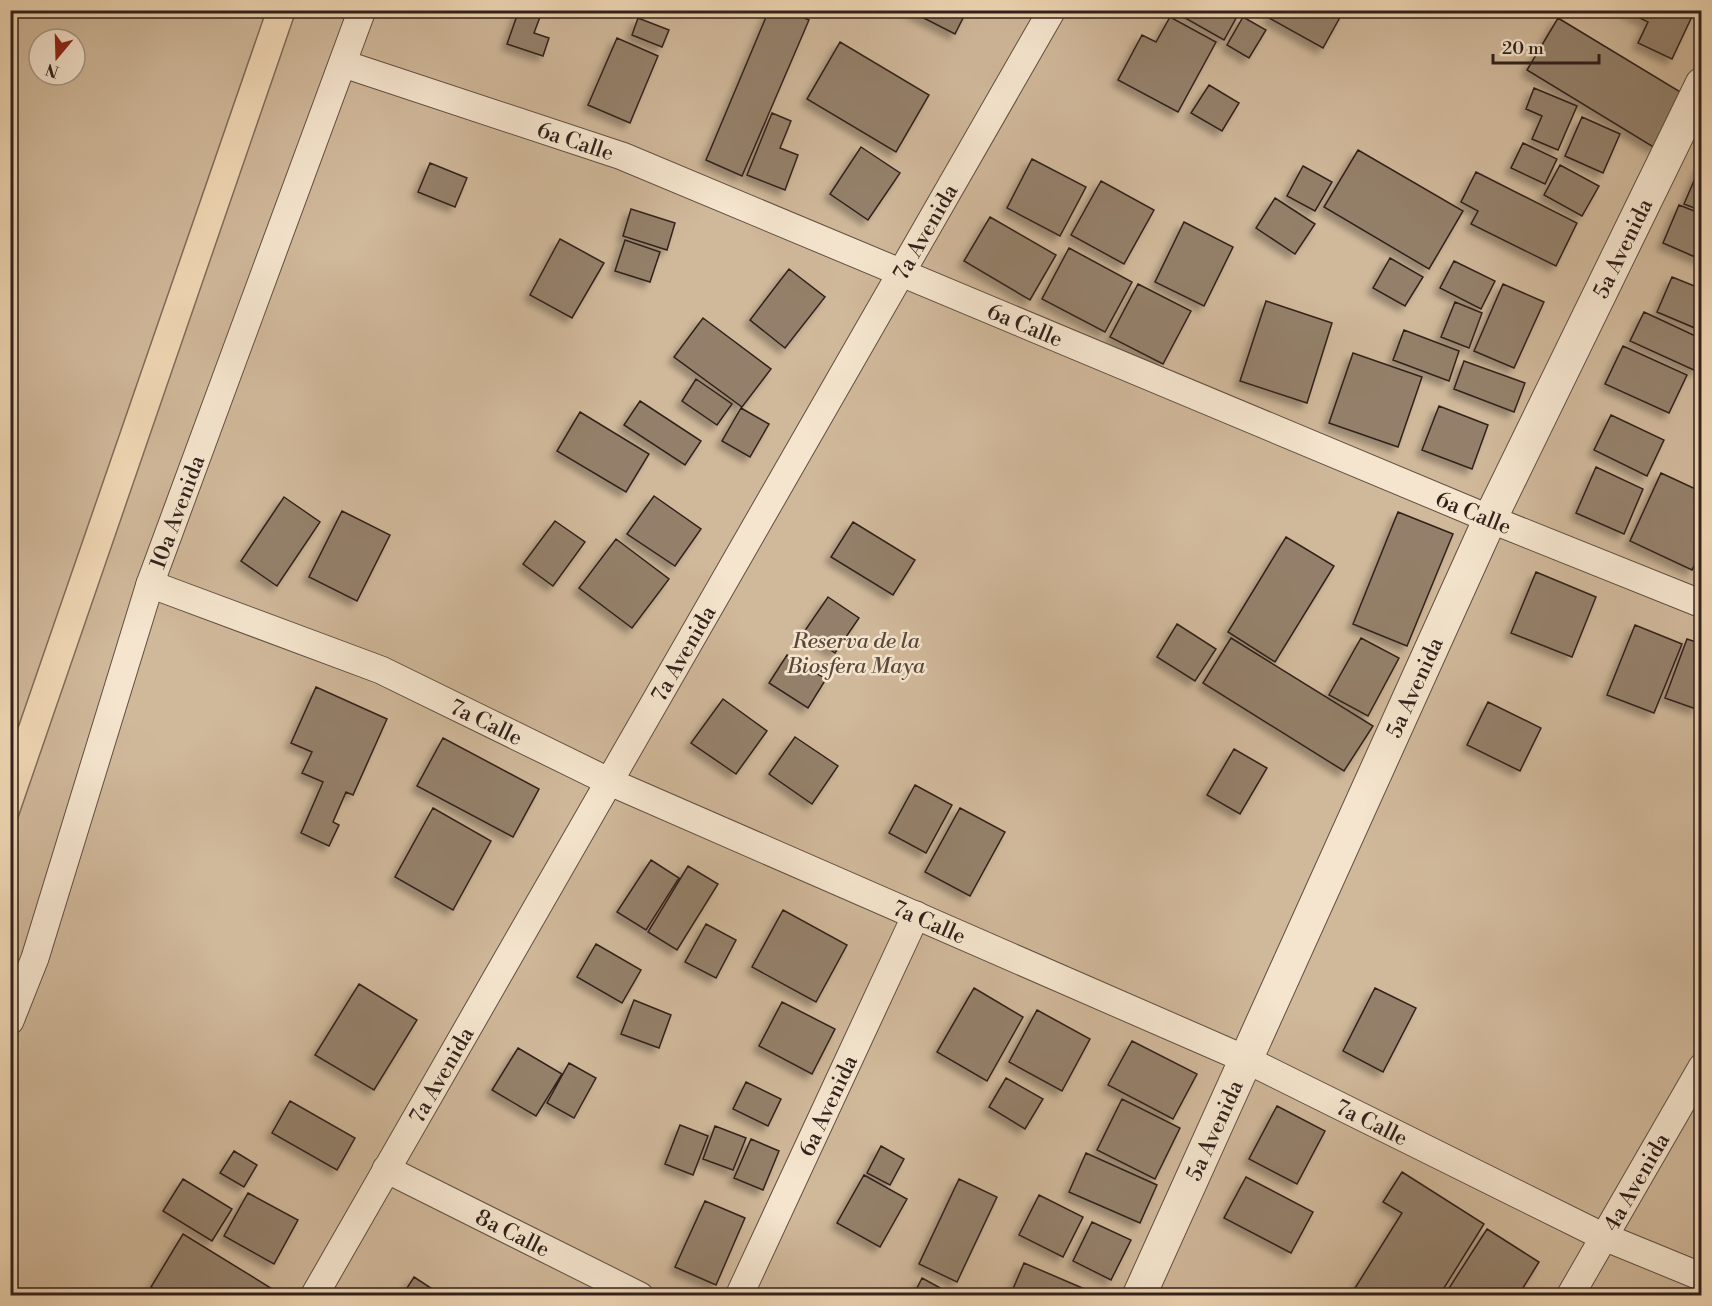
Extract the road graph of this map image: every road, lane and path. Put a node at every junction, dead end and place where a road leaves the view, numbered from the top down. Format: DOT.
graph roads {
  1 [pos="362,10"];
  2 [pos="1052,10"];
  3 [pos="344,64"];
  4 [pos="1701,84"];
  5 [pos="900,273"];
  6 [pos="1490,519"];
  7 [pos="150,584"];
  8 [pos="1701,604"];
  9 [pos="610,782"];
  10 [pos="916,915"];
  11 [pos="10,1022"];
  12 [pos="1245,1059"];
  13 [pos="1701,1067"];
  14 [pos="386,1169"];
  15 [pos="1602,1236"];
  16 [pos="1701,1277"];
  17 [pos="314,1296"];
  18 [pos="640,1296"];
  19 [pos="739,1296"];
  20 [pos="1139,1296"];
  21 [pos="1570,1296"];
  1 -- 3 [label="street, 10a Avenida"];
  2 -- 5 [label="street, 7a Avenida"];
  3 -- 5 [label="street, 6a Calle"];
  3 -- 7 [label="street, 10a Avenida"];
  4 -- 6 [label="street, 5a Avenida"];
  5 -- 6 [label="street, 6a Calle"];
  5 -- 9 [label="street, 7a Avenida"];
  6 -- 8 [label="street, 6a Calle"];
  6 -- 12 [label="street, 5a Avenida"];
  7 -- 9 [label="street, 7a Calle"];
  7 -- 11 [label="street, 10a Avenida"];
  9 -- 10 [label="street, 7a Calle"];
  9 -- 14 [label="street, 7a Avenida"];
  10 -- 12 [label="street, 7a Calle"];
  10 -- 19 [label="street, 6a Avenida"];
  12 -- 15 [label="street, 7a Calle"];
  12 -- 20 [label="street, 5a Avenida"];
  13 -- 15 [label="street, 4a Avenida"];
  14 -- 17 [label="street, 7a Avenida"];
  14 -- 18 [label="street, 8a Calle"];
  15 -- 16 [label="street, 7a Calle"];
  15 -- 21 [label="street, 4a Avenida"];
}
